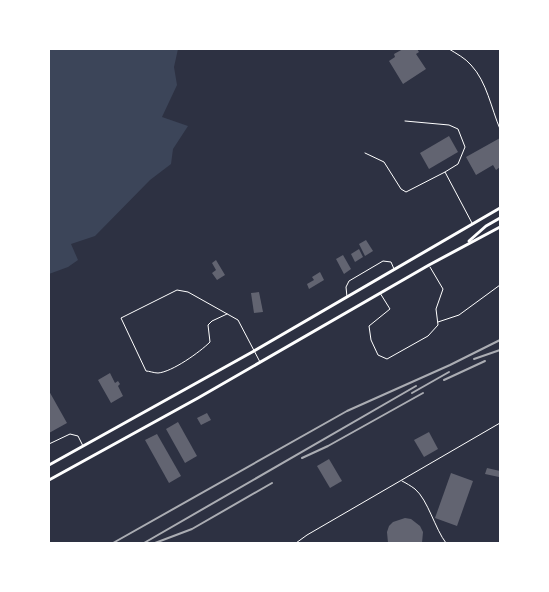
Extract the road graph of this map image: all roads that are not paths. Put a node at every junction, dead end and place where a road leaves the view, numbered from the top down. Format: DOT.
graph roads {
  1 [pos="449,49"];
  2 [pos="404,120"];
  3 [pos="500,129"];
  4 [pos="365,153"];
  5 [pos="445,172"];
  6 [pos="500,208"];
  7 [pos="500,218"];
  8 [pos="473,224"];
  9 [pos="500,227"];
  10 [pos="465,245"];
  11 [pos="429,265"];
  12 [pos="394,269"];
  13 [pos="500,285"];
  14 [pos="380,293"];
  15 [pos="347,297"];
  16 [pos="228,314"];
  17 [pos="437,322"];
  18 [pos="254,350"];
  19 [pos="260,362"];
  20 [pos="500,424"];
  21 [pos="49,444"];
  22 [pos="83,446"];
  23 [pos="49,464"];
  24 [pos="49,480"];
  25 [pos="401,480"];
  26 [pos="296,543"];
  27 [pos="446,543"];
  1 -- 3 [label="lane"];
  2 -- 5 [label="lane"];
  4 -- 5 [label="lane"];
  5 -- 8 [label="lane"];
  6 -- 8 [label="main road"];
  7 -- 10 [label="main road"];
  8 -- 12 [label="main road"];
  9 -- 10 [label="main road"];
  10 -- 11 [label="main road"];
  11 -- 14 [label="main road"];
  11 -- 17 [label="lane"];
  12 -- 15 [label="main road"];
  12 -- 15 [label="lane"];
  13 -- 17 [label="lane"];
  14 -- 17 [label="lane"];
  14 -- 19 [label="main road"];
  15 -- 18 [label="main road"];
  16 -- 16 [label="lane"];
  16 -- 18 [label="lane"];
  18 -- 19 [label="lane"];
  18 -- 22 [label="main road"];
  19 -- 24 [label="main road"];
  20 -- 25 [label="lane"];
  21 -- 22 [label="lane"];
  22 -- 23 [label="main road"];
  25 -- 26 [label="lane"];
  25 -- 27 [label="lane"];
}
